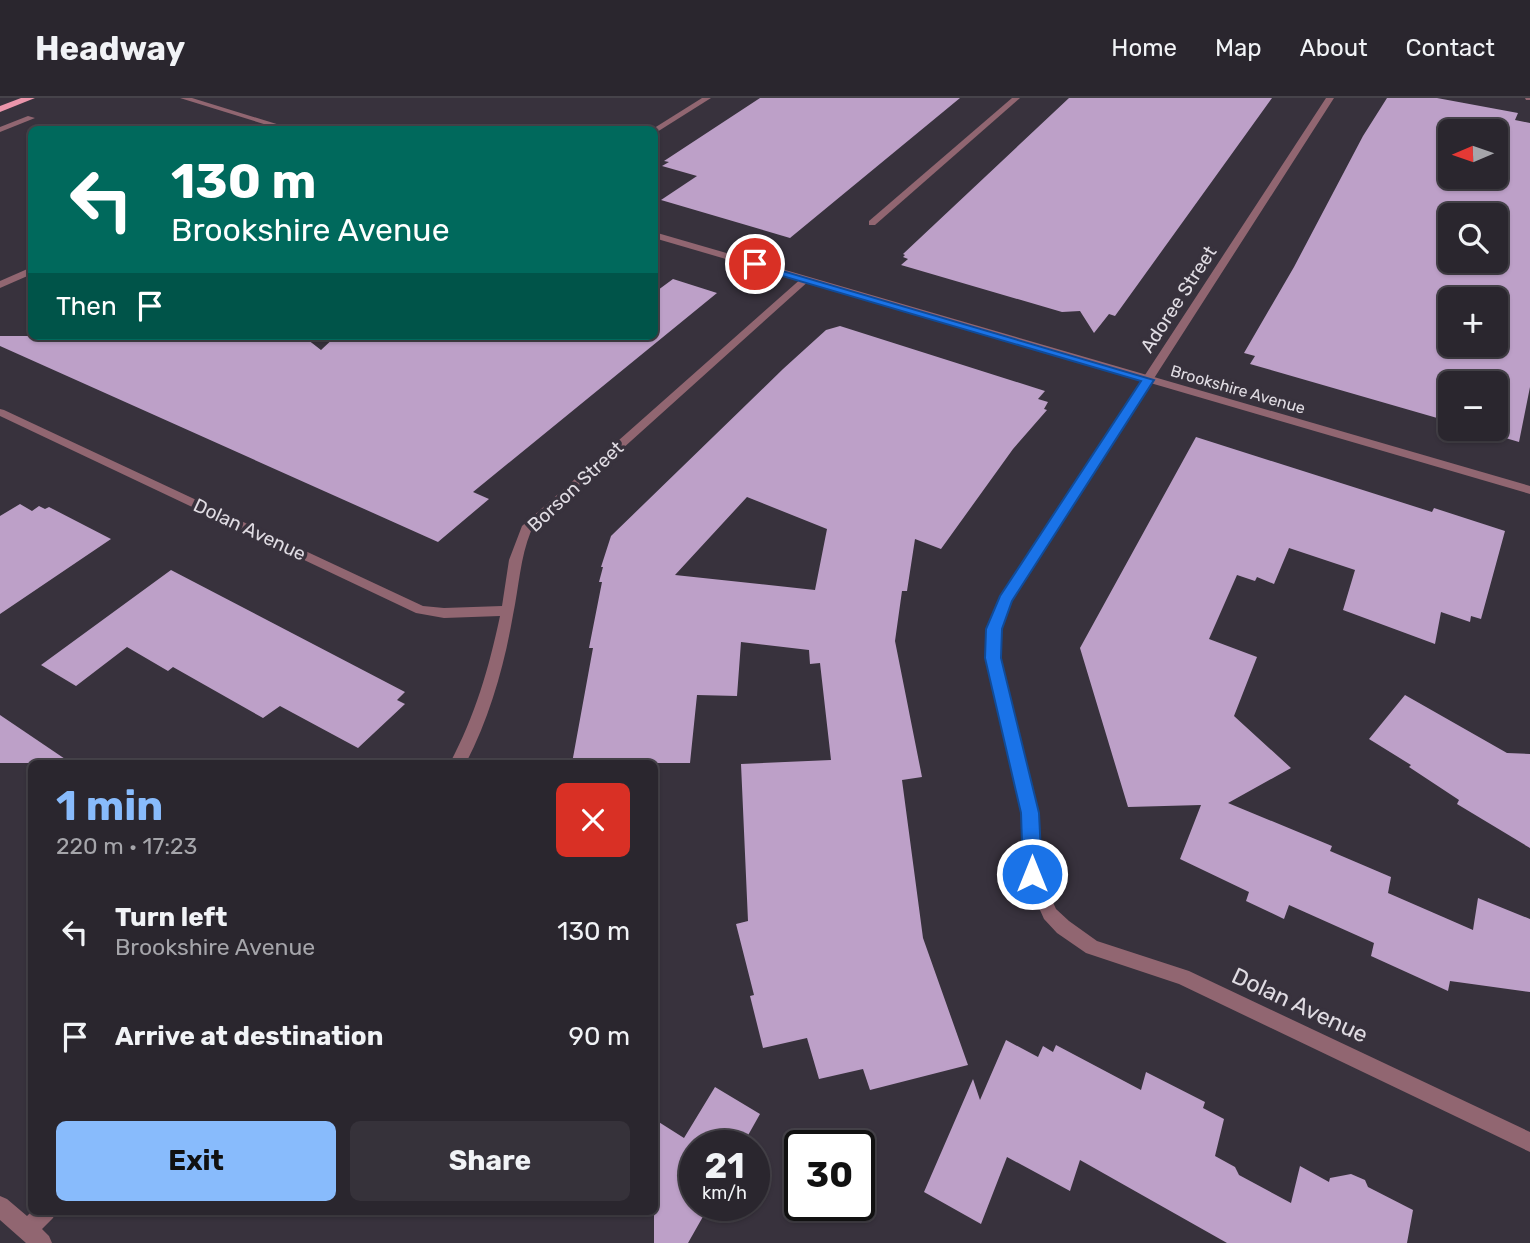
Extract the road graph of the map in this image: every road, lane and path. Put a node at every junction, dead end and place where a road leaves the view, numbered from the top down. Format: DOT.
graph roads {
  1 [pos="30,98"];
  2 [pos="184,98"];
  3 [pos="707,98"];
  4 [pos="1016,98"];
  5 [pos="1330,98"];
  6 [pos="0,109"];
  7 [pos="31,118"];
  8 [pos="279,126"];
  9 [pos="658,128"];
  10 [pos="0,130"];
  11 [pos="872,223"];
  12 [pos="658,236"];
  13 [pos="28,272"];
  14 [pos="806,279"];
  15 [pos="0,285"];
  16 [pos="1148,380"];
  17 [pos="0,412"];
  18 [pos="1530,490"];
  19 [pos="507,611"];
  20 [pos="460,760"];
  21 [pos="1050,914"];
  22 [pos="1530,1142"];
  23 [pos="0,1206"];
  24 [pos="44,1215"];
  25 [pos="34,1237"];
  1 -- 6 [label="main road"];
  2 -- 8 [label="street"];
  3 -- 9 [label="street"];
  4 -- 11 [label="street"];
  5 -- 16 [label="street, Adoree Street"];
  7 -- 10 [label="street"];
  12 -- 14 [label="street, Brookshire Avenue"];
  13 -- 15 [label="street"];
  14 -- 16 [label="street, Brookshire Avenue"];
  14 -- 19 [label="street, Borson Street"];
  16 -- 18 [label="street, Brookshire Avenue"];
  16 -- 21 [label="street, Adoree Street"];
  17 -- 19 [label="street, Dolan Avenue"];
  19 -- 20 [label="street, Borson Street"];
  21 -- 22 [label="street, Dolan Avenue"];
  23 -- 25 [label="street"];
  24 -- 25 [label="street"];
}
